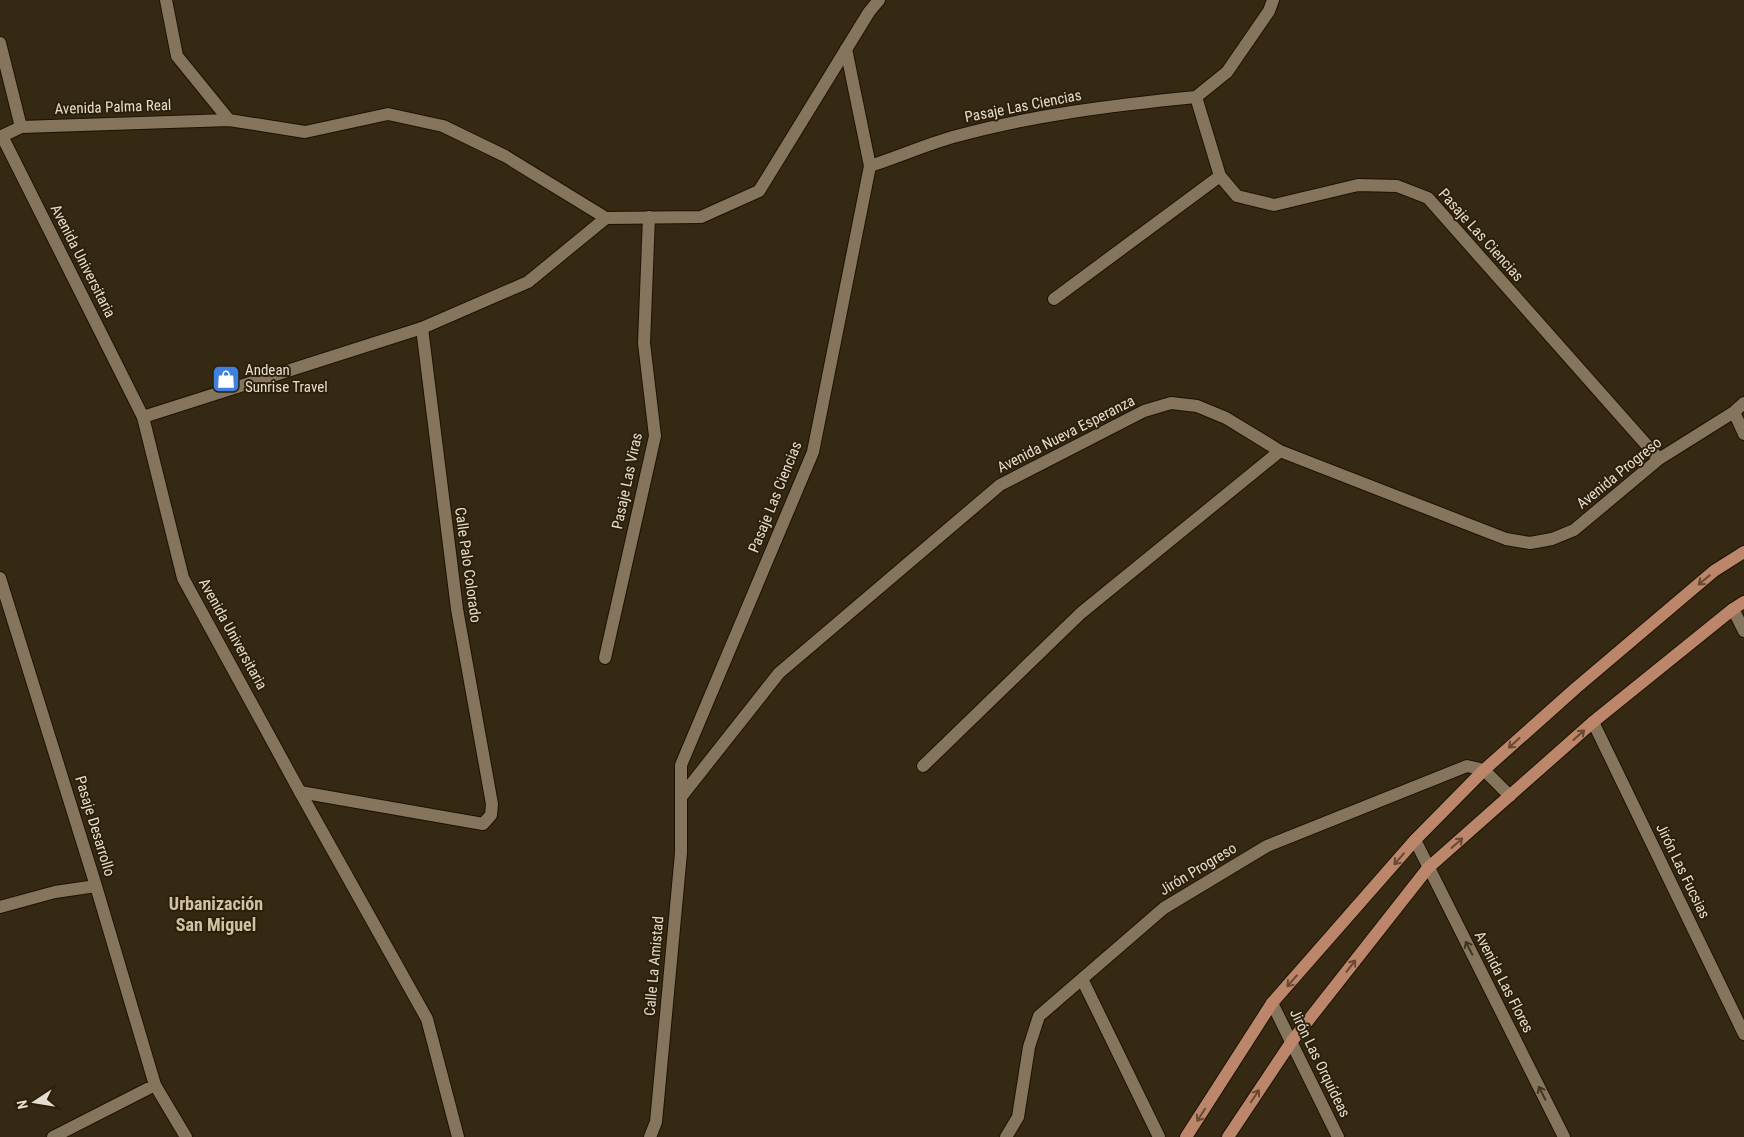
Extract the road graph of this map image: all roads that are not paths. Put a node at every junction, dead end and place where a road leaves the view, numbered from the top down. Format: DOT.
graph roads {
  1 [pos="166,0"];
  2 [pos="879,0"];
  3 [pos="1273,0"];
  4 [pos="0,43"];
  5 [pos="846,49"];
  6 [pos="1196,97"];
  7 [pos="229,120"];
  8 [pos="21,126"];
  9 [pos="1,136"];
  10 [pos="870,166"];
  11 [pos="1220,176"];
  12 [pos="649,217"];
  13 [pos="606,218"];
  14 [pos="1054,299"];
  15 [pos="422,328"];
  16 [pos="1744,403"];
  17 [pos="1734,412"];
  18 [pos="143,418"];
  19 [pos="1744,434"];
  20 [pos="1280,451"];
  21 [pos="1659,460"];
  22 [pos="1506,539"];
  23 [pos="1744,552"];
  24 [pos="0,578"];
  25 [pos="1738,605"];
  26 [pos="1744,630"];
  27 [pos="605,658"];
  28 [pos="1593,722"];
  29 [pos="923,766"];
  30 [pos="1484,770"];
  31 [pos="300,792"];
  32 [pos="1510,796"];
  33 [pos="681,797"];
  34 [pos="1416,840"];
  35 [pos="1428,868"];
  36 [pos="96,886"];
  37 [pos="0,907"];
  38 [pos="1082,979"];
  39 [pos="1272,1003"];
  40 [pos="1744,1034"];
  41 [pos="1292,1042"];
  42 [pos="155,1085"];
  43 [pos="53,1137"];
  44 [pos="186,1137"];
  45 [pos="458,1137"];
  46 [pos="650,1137"];
  47 [pos="1006,1137"];
  48 [pos="1159,1137"];
  49 [pos="1186,1137"];
  50 [pos="1228,1137"];
  51 [pos="1338,1137"];
  52 [pos="1564,1137"];
  1 -- 7 [label="street"];
  2 -- 5 [label="street"];
  3 -- 6 [label="street"];
  4 -- 8 [label="street"];
  5 -- 10 [label="street"];
  5 -- 12 [label="street"];
  6 -- 10 [label="street, Pasaje Las Ciencias"];
  6 -- 11 [label="street, Pasaje Las Ciencias"];
  7 -- 8 [label="street, Avenida Palma Real"];
  7 -- 13 [label="street, Avenida Palma Real"];
  8 -- 9 [label="street, Avenida Palma Real"];
  9 -- 18 [label="street, Avenida Universitaria"];
  10 -- 33 [label="street, Pasaje Las Ciencias"];
  11 -- 14 [label="street"];
  11 -- 21 [label="street, Pasaje Las Ciencias"];
  12 -- 13 [label="street"];
  12 -- 27 [label="street, Pasaje Las Viras"];
  13 -- 15 [label="street"];
  15 -- 18 [label="street"];
  15 -- 31 [label="street, Calle Palo Colorado"];
  16 -- 17 [label="street, Avenida Progreso"];
  17 -- 19 [label="street"];
  17 -- 21 [label="street, Avenida Progreso"];
  18 -- 31 [label="street, Avenida Universitaria"];
  20 -- 22 [label="street, Avenida Nueva Esperanza"];
  20 -- 29 [label="street"];
  20 -- 33 [label="street, Avenida Nueva Esperanza"];
  21 -- 22 [label="street, Avenida Progreso"];
  23 -- 30 [label="main road, one-way"];
  24 -- 36 [label="street, Pasaje Desarrollo"];
  25 -- 26 [label="street"];
  25 -- 28 [label="main road"];
  32 -- 28 [label="main road, one-way"];
  28 -- 40 [label="street, Jirón Las Fucsias"];
  30 -- 32 [label="street"];
  30 -- 34 [label="main road"];
  30 -- 38 [label="street, Jirón Progreso"];
  31 -- 45 [label="street, Avenida Universitaria"];
  35 -- 32 [label="main road, one-way"];
  33 -- 46 [label="street, Calle La Amistad"];
  34 -- 35 [label="street, Avenida Las Flores"];
  34 -- 39 [label="main road, one-way"];
  41 -- 35 [label="main road, one-way"];
  52 -- 35 [label="street, Avenida Las Flores, one-way"];
  36 -- 37 [label="street"];
  36 -- 42 [label="street, Pasaje Desarrollo"];
  38 -- 47 [label="street, Jirón Progreso"];
  38 -- 48 [label="street"];
  39 -- 41 [label="street, Jirón Las Orquídeas"];
  39 -- 49 [label="main road, one-way"];
  50 -- 41 [label="main road, one-way"];
  41 -- 51 [label="street, Jirón Las Orquídeas"];
  42 -- 43 [label="street"];
  42 -- 44 [label="street, Pasaje Desarrollo"];
}
